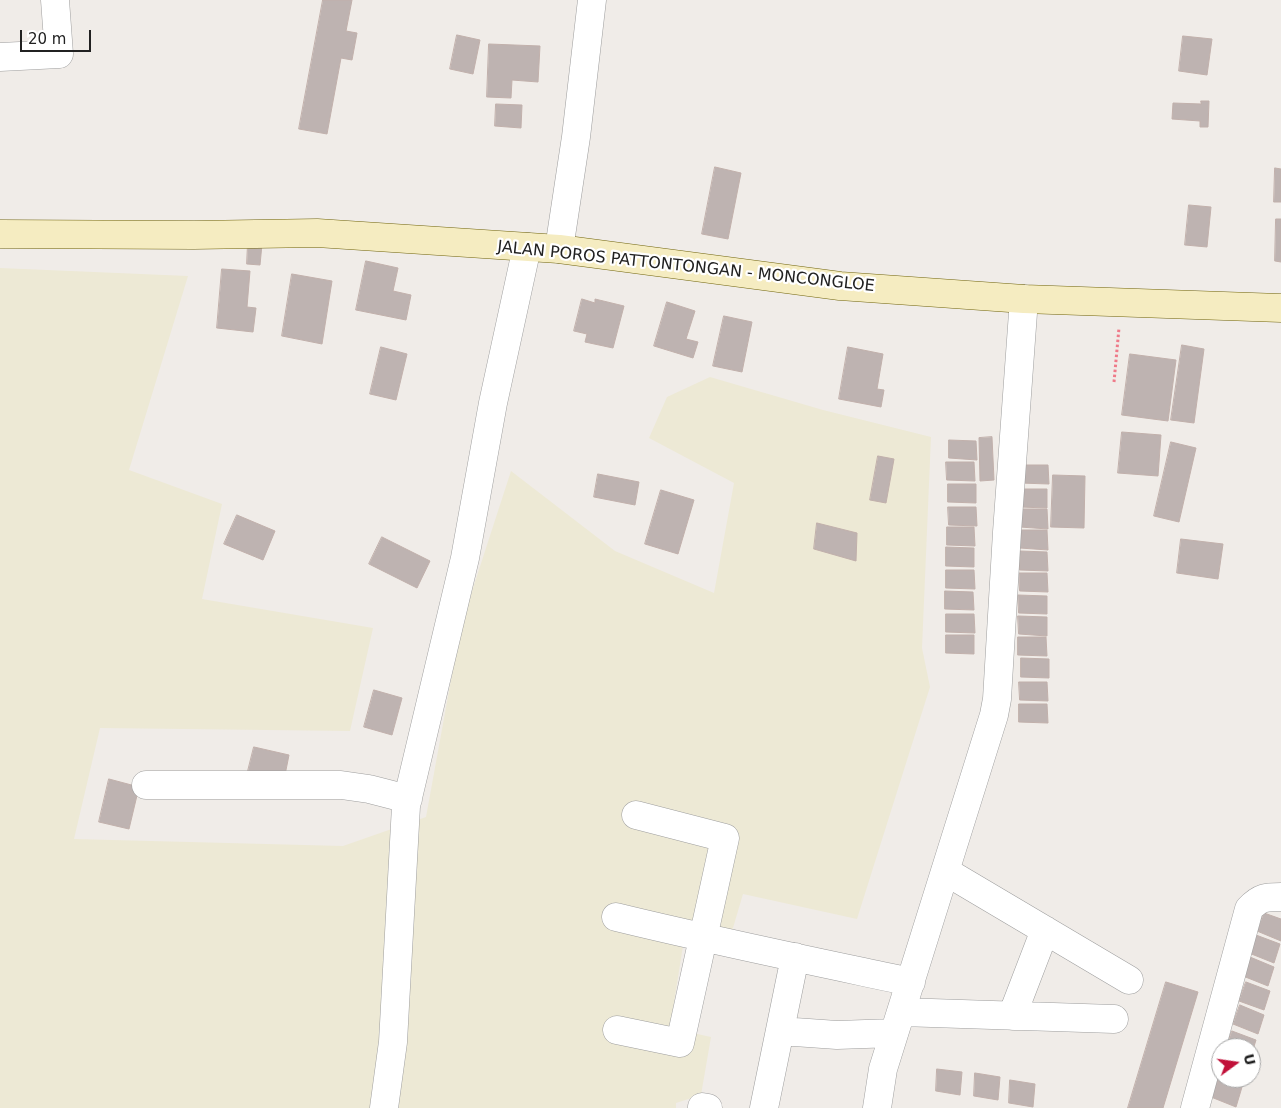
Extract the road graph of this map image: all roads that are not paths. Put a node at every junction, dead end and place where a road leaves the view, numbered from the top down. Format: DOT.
graph roads {
  1 [pos="55,0"];
  2 [pos="592,0"];
  3 [pos="0,57"];
  4 [pos="0,234"];
  5 [pos="526,247"];
  6 [pos="559,249"];
  7 [pos="1024,299"];
  8 [pos="1281,308"];
  9 [pos="146,785"];
  10 [pos="408,800"];
  11 [pos="636,815"];
  12 [pos="945,871"];
  13 [pos="1281,897"];
  14 [pos="616,917"];
  15 [pos="1045,930"];
  16 [pos="703,938"];
  17 [pos="795,957"];
  18 [pos="1128,980"];
  19 [pos="911,982"];
  20 [pos="1012,1016"];
  21 [pos="1114,1019"];
  22 [pos="898,1022"];
  23 [pos="616,1030"];
  24 [pos="780,1031"];
  25 [pos="384,1108"];
  26 [pos="764,1108"];
  27 [pos="877,1108"];
  28 [pos="1195,1108"];
  1 -- 3 [label="street"];
  2 -- 6 [label="street"];
  4 -- 5 [label="street, JALAN POROS PATTONTONGAN - MONCONGLOE"];
  5 -- 6 [label="street, JALAN POROS PATTONTONGAN - MONCONGLOE"];
  5 -- 10 [label="street"];
  6 -- 7 [label="street, JALAN POROS PATTONTONGAN - MONCONGLOE"];
  7 -- 8 [label="street, JALAN POROS PATTONTONGAN - MONCONGLOE"];
  7 -- 12 [label="street"];
  9 -- 10 [label="street"];
  10 -- 25 [label="street"];
  11 -- 16 [label="street"];
  12 -- 15 [label="street"];
  12 -- 19 [label="street"];
  13 -- 28 [label="street"];
  14 -- 16 [label="street"];
  15 -- 18 [label="street"];
  15 -- 20 [label="street"];
  16 -- 17 [label="street"];
  16 -- 23 [label="street"];
  17 -- 19 [label="street"];
  17 -- 24 [label="street"];
  19 -- 22 [label="street"];
  20 -- 21 [label="street"];
  20 -- 22 [label="street"];
  22 -- 24 [label="street"];
  22 -- 27 [label="street"];
  24 -- 26 [label="street"];
}
